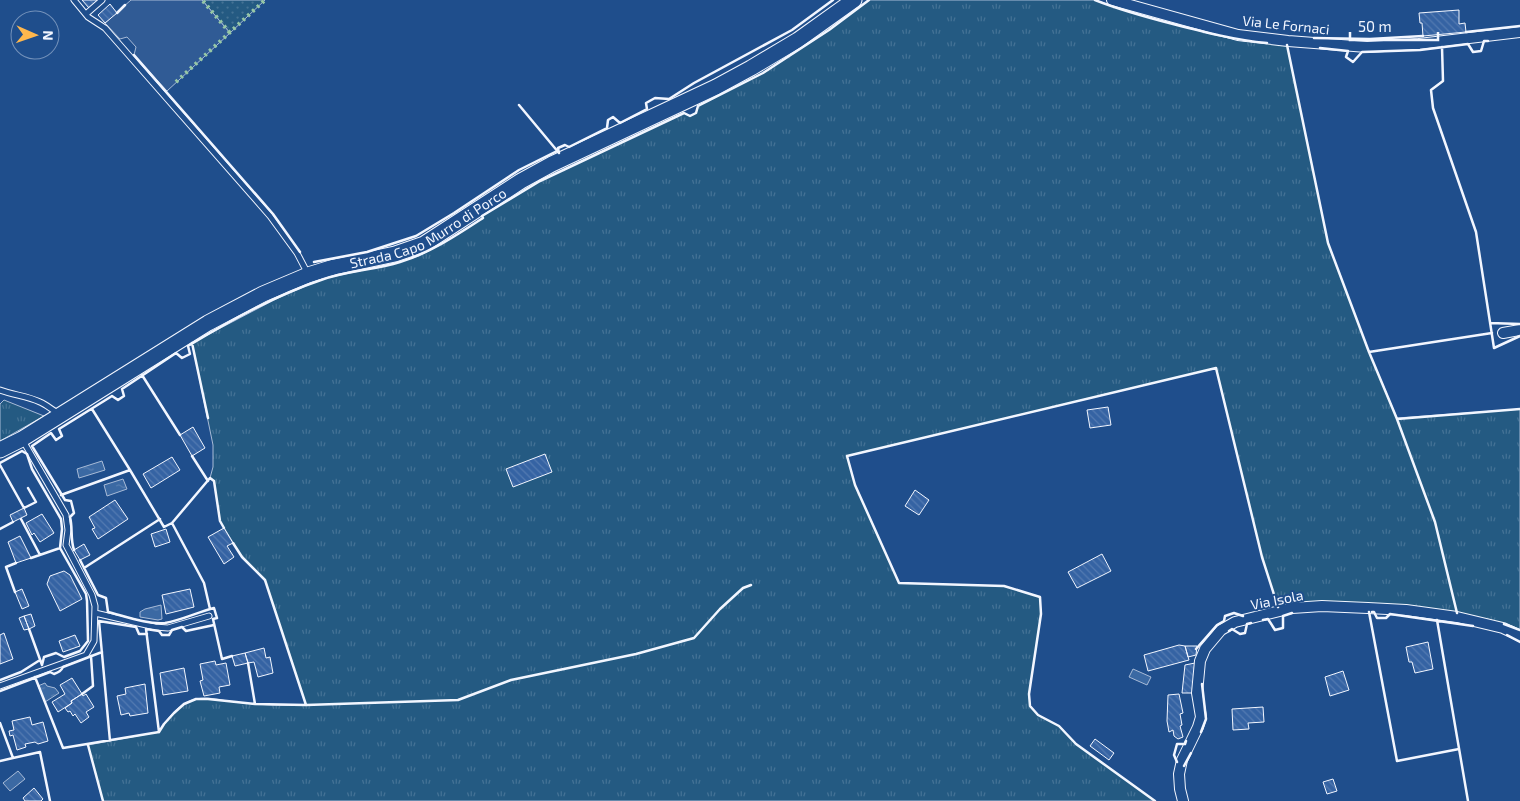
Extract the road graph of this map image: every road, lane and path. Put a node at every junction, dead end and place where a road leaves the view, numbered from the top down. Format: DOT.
graph roads {
  1 [pos="74,0"];
  2 [pos="102,0"];
  3 [pos="854,0"];
  4 [pos="1112,0"];
  5 [pos="86,14"];
  6 [pos="1520,32"];
  7 [pos="308,275"];
  8 [pos="1520,330"];
  9 [pos="1502,333"];
  10 [pos="0,390"];
  11 [pos="61,415"];
  12 [pos="22,439"];
  13 [pos="0,450"];
  14 [pos="95,613"];
  15 [pos="209,616"];
  16 [pos="1520,636"];
  17 [pos="0,686"];
  18 [pos="1183,801"];
  1 -- 5 [label="lane"];
  2 -- 5 [label="lane"];
  3 -- 7 [label="street, Strada Capo Murro di Porco"];
  4 -- 6 [label="street, Via Le Fornaci"];
  5 -- 7 [label="lane"];
  7 -- 11 [label="street, Strada Capo Murro di Porco"];
  8 -- 9 [label="street"];
  10 -- 11 [label="lane"];
  11 -- 12 [label="street, Strada Capo Murro di Porco"];
  12 -- 13 [label="street, Strada Capo Murro di Porco"];
  12 -- 14 [label="lane"];
  14 -- 15 [label="lane"];
  14 -- 17 [label="lane"];
  16 -- 18 [label="street, Via Isola"];
}
